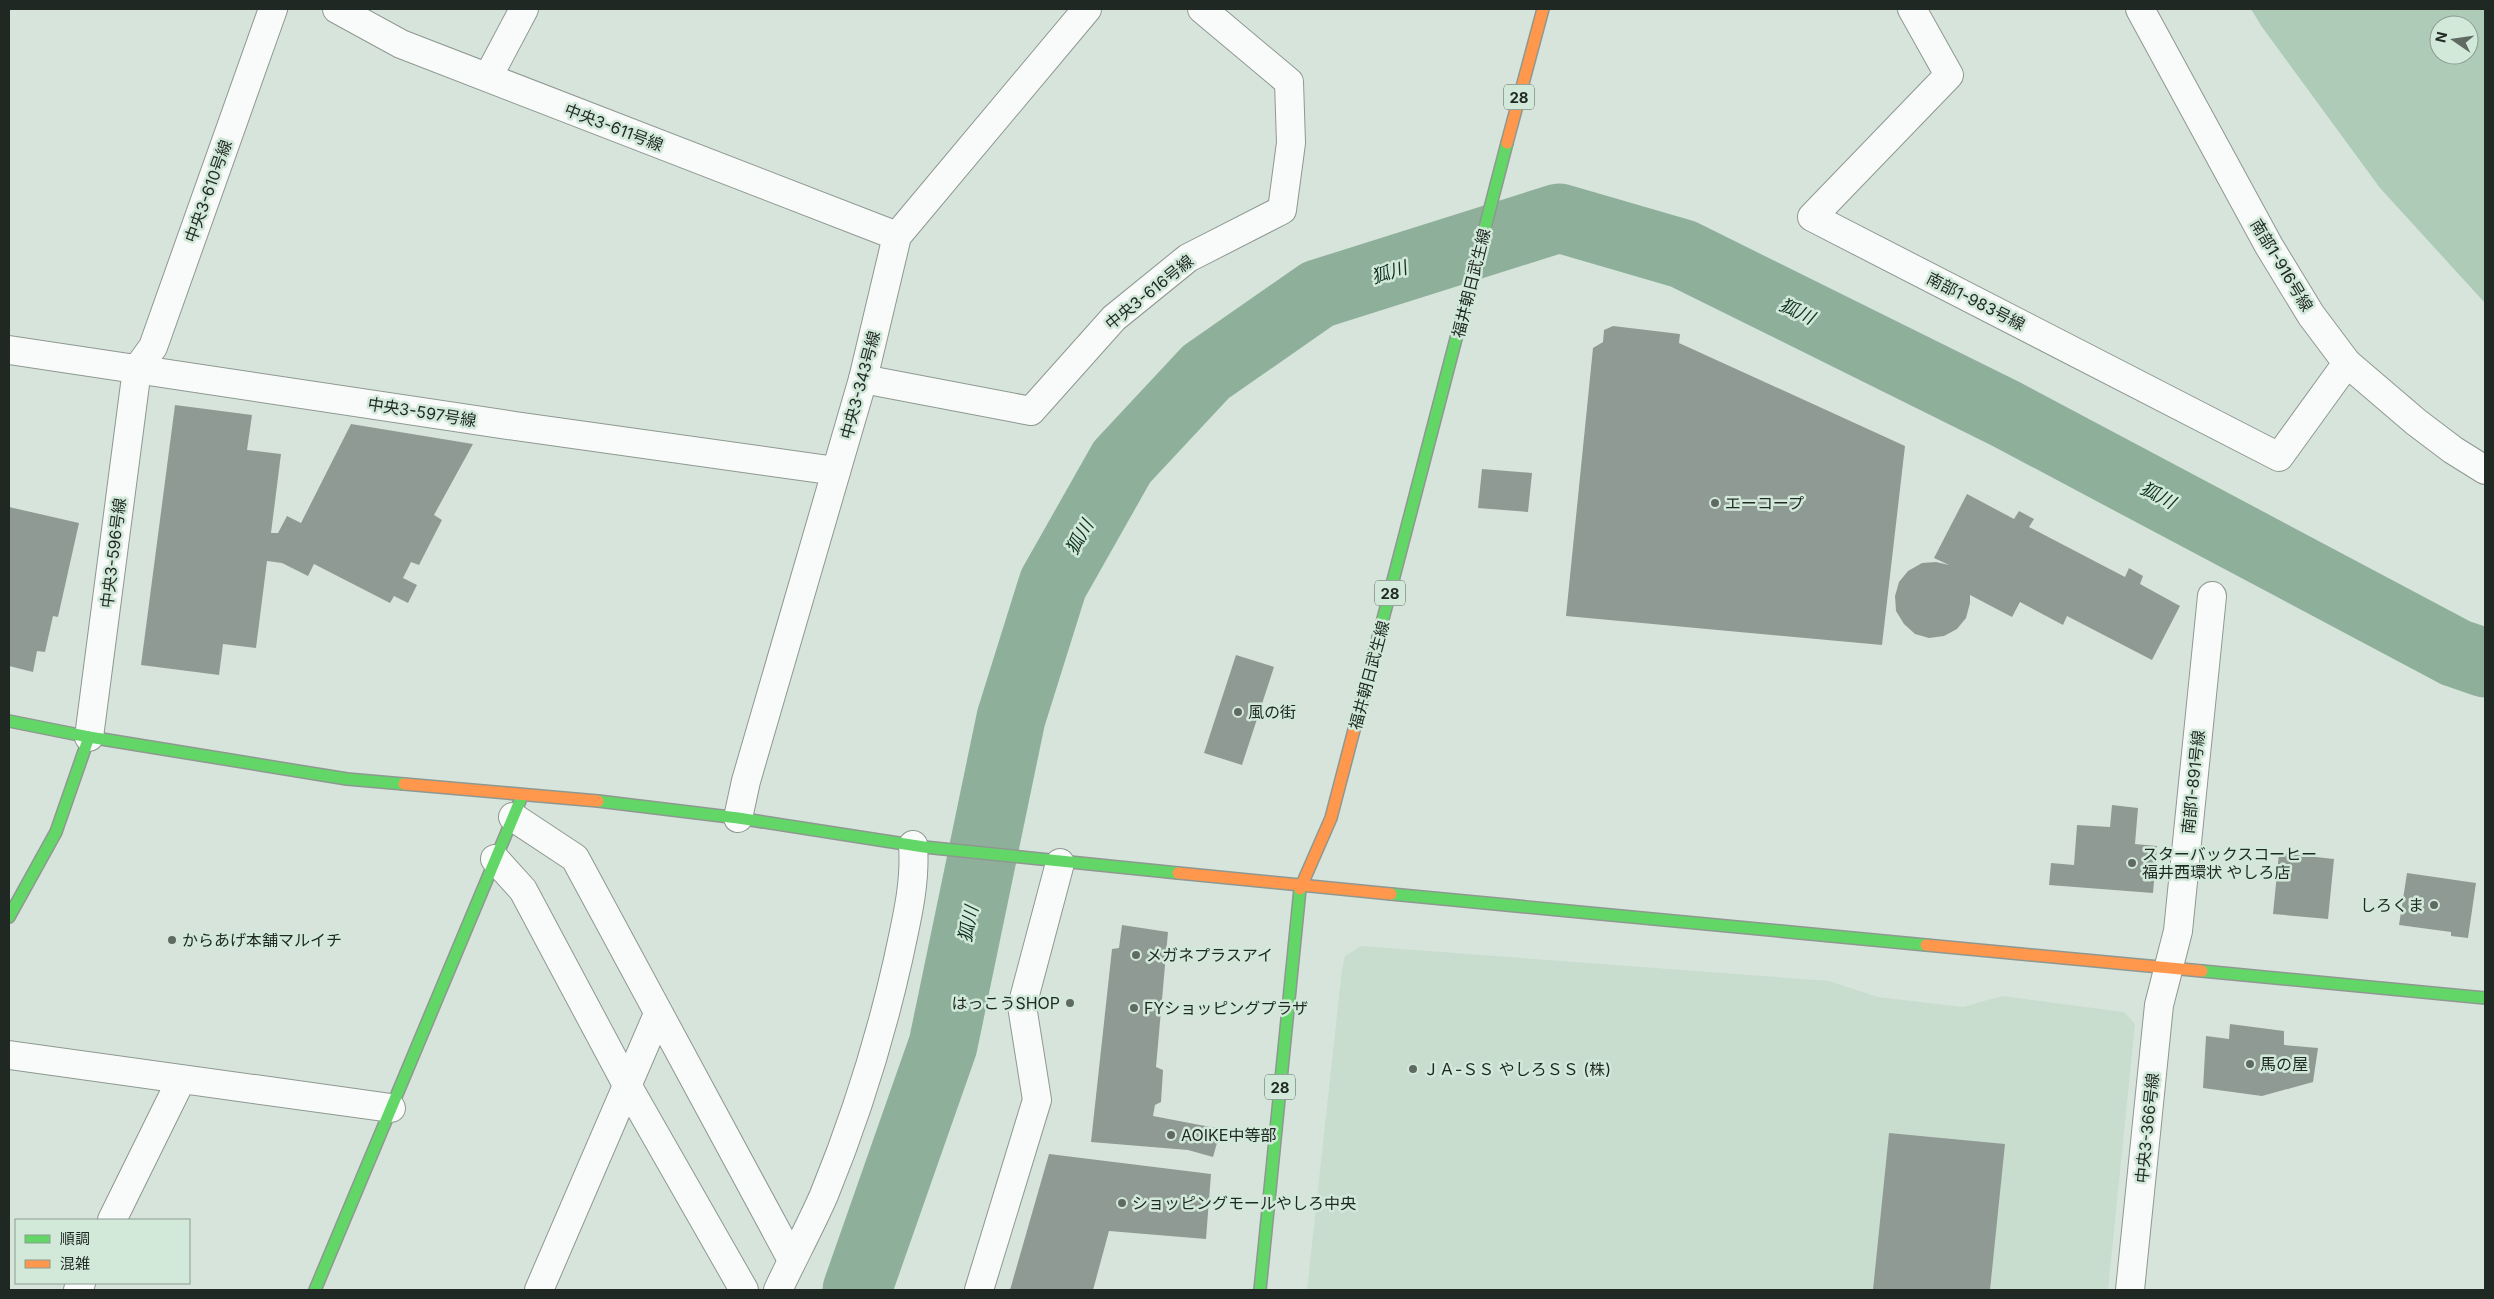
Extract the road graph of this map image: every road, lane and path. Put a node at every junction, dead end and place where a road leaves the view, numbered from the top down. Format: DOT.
graph roads {
  1 [pos="273,9"];
  2 [pos="337,9"];
  3 [pos="524,9"];
  4 [pos="1087,9"];
  5 [pos="1202,9"];
  6 [pos="1543,9"];
  7 [pos="1912,9"];
  8 [pos="2140,9"];
  9 [pos="488,77"];
  10 [pos="897,236"];
  11 [pos="9,350"];
  12 [pos="2347,363"];
  13 [pos="137,369"];
  14 [pos="863,379"];
  15 [pos="2485,470"];
  16 [pos="836,471"];
  17 [pos="2212,596"];
  18 [pos="9,721"];
  19 [pos="90,737"];
  20 [pos="517,806"];
  21 [pos="738,818"];
  22 [pos="918,846"];
  23 [pos="495,859"];
  24 [pos="1060,863"];
  25 [pos="1300,885"];
  26 [pos="9,917"];
  27 [pos="2168,966"];
  28 [pos="2485,998"];
  29 [pos="658,1014"];
  30 [pos="9,1055"];
  31 [pos="181,1080"];
  32 [pos="627,1085"];
  33 [pos="391,1108"];
  34 [pos="112,1219"];
  35 [pos="792,1260"];
  36 [pos="314,1290"];
  37 [pos="539,1290"];
  38 [pos="744,1290"];
  39 [pos="778,1290"];
  40 [pos="980,1290"];
  41 [pos="1260,1290"];
  42 [pos="2130,1290"];
  1 -- 13 [label="street, 中央3-610号線"];
  2 -- 9 [label="street, 中央3-611号線"];
  3 -- 9 [label="street"];
  4 -- 10 [label="street, 中央3-343号線"];
  5 -- 14 [label="street, 中央3-616号線"];
  6 -- 25 [label="street, 福井朝日武生線 / 28"];
  7 -- 12 [label="street, 南部1-983号線"];
  8 -- 12 [label="street, 南部1-916号線"];
  9 -- 10 [label="street, 中央3-611号線"];
  10 -- 14 [label="street, 中央3-343号線"];
  11 -- 13 [label="street, 中央3-597号線"];
  12 -- 15 [label="street, 南部1-916号線"];
  13 -- 16 [label="street, 中央3-597号線"];
  13 -- 19 [label="street, 中央3-596号線"];
  14 -- 16 [label="street, 中央3-343号線"];
  16 -- 21 [label="street, 中央3-343号線"];
  17 -- 27 [label="street, 南部1-891号線"];
  18 -- 19 [label="street"];
  19 -- 20 [label="street"];
  19 -- 26 [label="street"];
  20 -- 21 [label="street"];
  20 -- 23 [label="street"];
  20 -- 29 [label="street"];
  21 -- 22 [label="street"];
  22 -- 24 [label="street"];
  22 -- 35 [label="street"];
  23 -- 32 [label="street"];
  23 -- 33 [label="street"];
  24 -- 25 [label="street"];
  24 -- 40 [label="street"];
  25 -- 27 [label="street"];
  25 -- 41 [label="street, 福井朝日武生線 / 28"];
  27 -- 28 [label="street"];
  27 -- 42 [label="street, 中央3-366号線"];
  29 -- 32 [label="street"];
  29 -- 35 [label="street"];
  30 -- 31 [label="street"];
  31 -- 33 [label="street"];
  31 -- 34 [label="street"];
  32 -- 37 [label="street"];
  32 -- 38 [label="street"];
  33 -- 36 [label="street"];
  35 -- 39 [label="street"];
}
